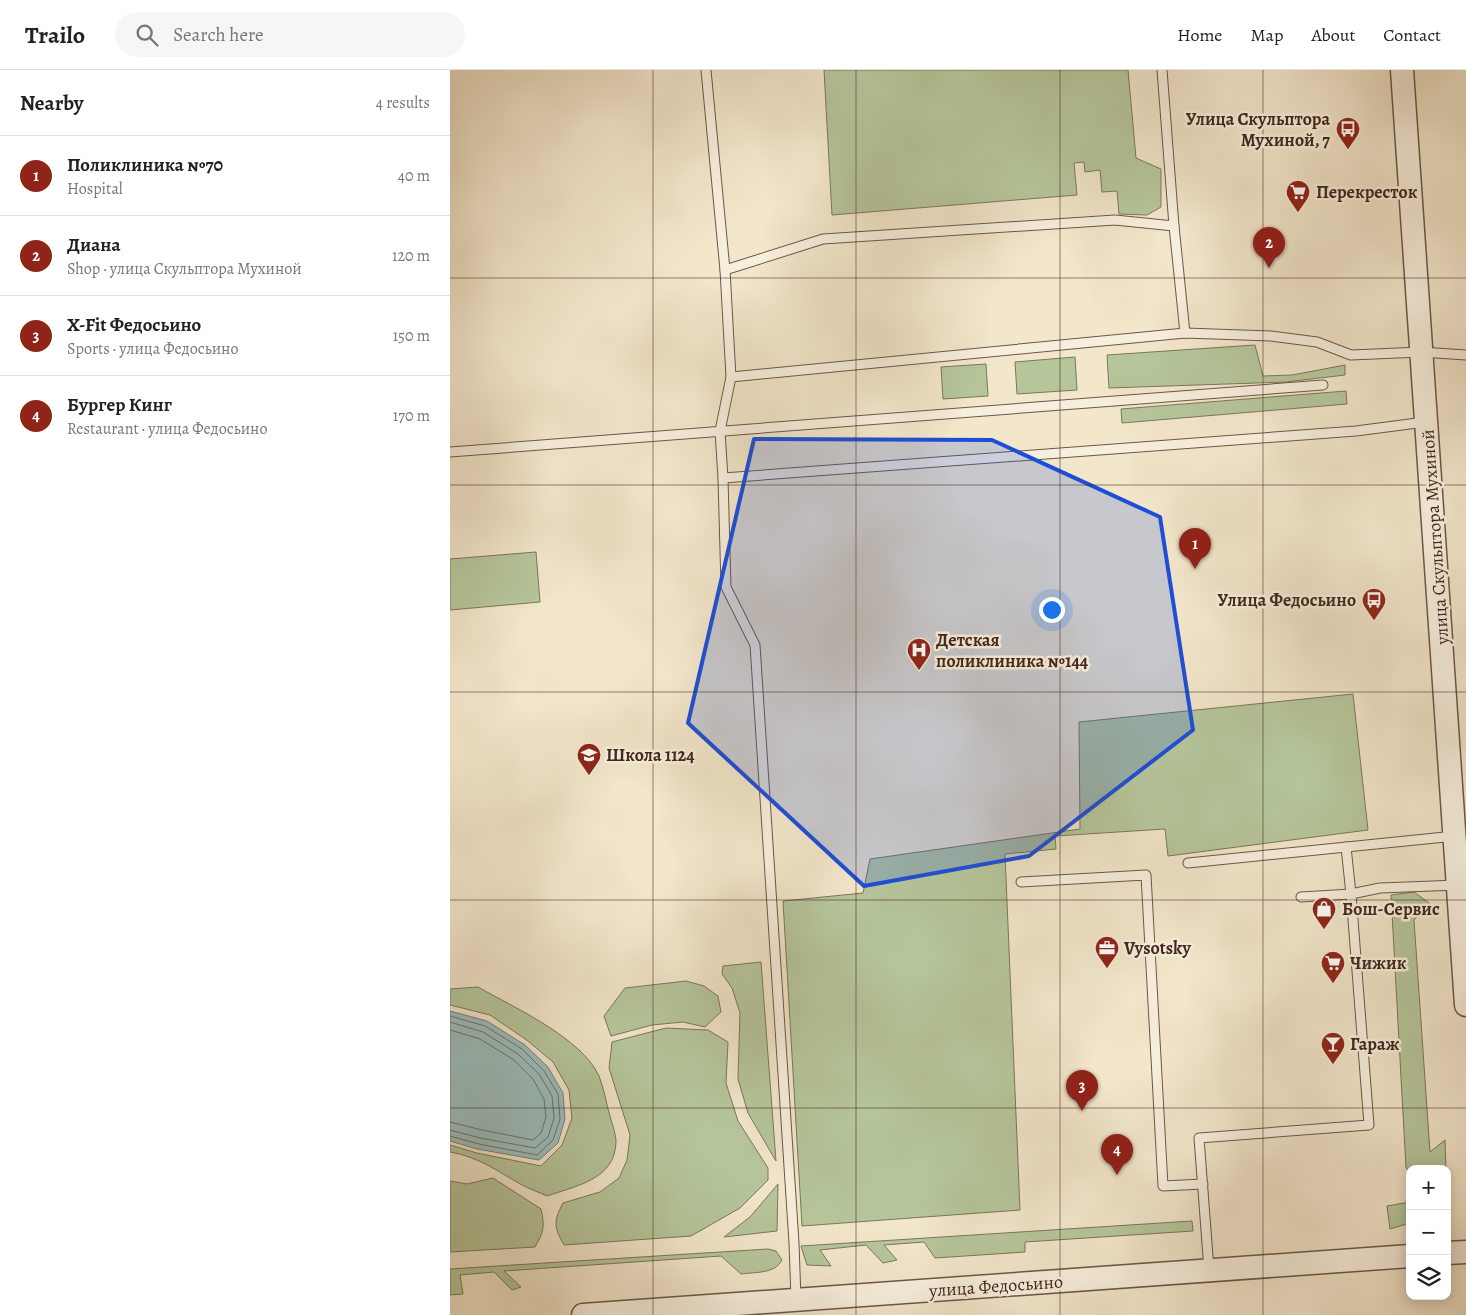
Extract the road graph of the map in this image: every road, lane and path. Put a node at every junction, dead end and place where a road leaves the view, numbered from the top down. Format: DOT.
graph roads {
  1 [pos="706,70"];
  2 [pos="1162,70"];
  3 [pos="1402,70"];
  4 [pos="1174,226"];
  5 [pos="725,270"];
  6 [pos="1186,333"];
  7 [pos="1422,352"];
  8 [pos="1466,355"];
  9 [pos="731,377"];
  10 [pos="1323,385"];
  11 [pos="1426,422"];
  12 [pos="720,431"];
  13 [pos="450,452"];
  14 [pos="723,478"];
  15 [pos="1455,836"];
  16 [pos="1346,847"];
  17 [pos="1188,863"];
  18 [pos="1461,881"];
  19 [pos="1021,882"];
  20 [pos="1352,894"];
  21 [pos="1301,897"];
  22 [pos="1466,1005"];
  23 [pos="1203,1184"];
  24 [pos="1466,1252"];
  25 [pos="1451,1253"];
  26 [pos="1406,1256"];
  27 [pos="1209,1270"];
  28 [pos="796,1299"];
  29 [pos="583,1315"];
  1 -- 5 [label="lane"];
  2 -- 4 [label="lane"];
  3 -- 7 [label="street, улица Скульптора Мухиной"];
  4 -- 5 [label="lane"];
  4 -- 6 [label="lane"];
  5 -- 9 [label="lane"];
  6 -- 7 [label="lane"];
  6 -- 9 [label="lane"];
  7 -- 8 [label="lane"];
  7 -- 11 [label="street, улица Скульптора Мухиной"];
  9 -- 12 [label="lane"];
  10 -- 12 [label="lane"];
  11 -- 14 [label="lane"];
  11 -- 15 [label="street, улица Скульптора Мухиной"];
  12 -- 13 [label="lane"];
  12 -- 14 [label="lane"];
  14 -- 28 [label="lane"];
  15 -- 16 [label="lane"];
  15 -- 18 [label="street, улица Скульптора Мухиной"];
  16 -- 17 [label="lane"];
  16 -- 20 [label="lane"];
  18 -- 20 [label="lane"];
  18 -- 22 [label="street, улица Скульптора Мухиной"];
  19 -- 23 [label="lane"];
  20 -- 21 [label="lane"];
  20 -- 23 [label="lane"];
  23 -- 27 [label="lane"];
  24 -- 25 [label="street"];
  26 -- 27 [label="street, улица Федосьино"];
  27 -- 28 [label="street, улица Федосьино"];
  28 -- 29 [label="street, улица Федосьино"];
}
